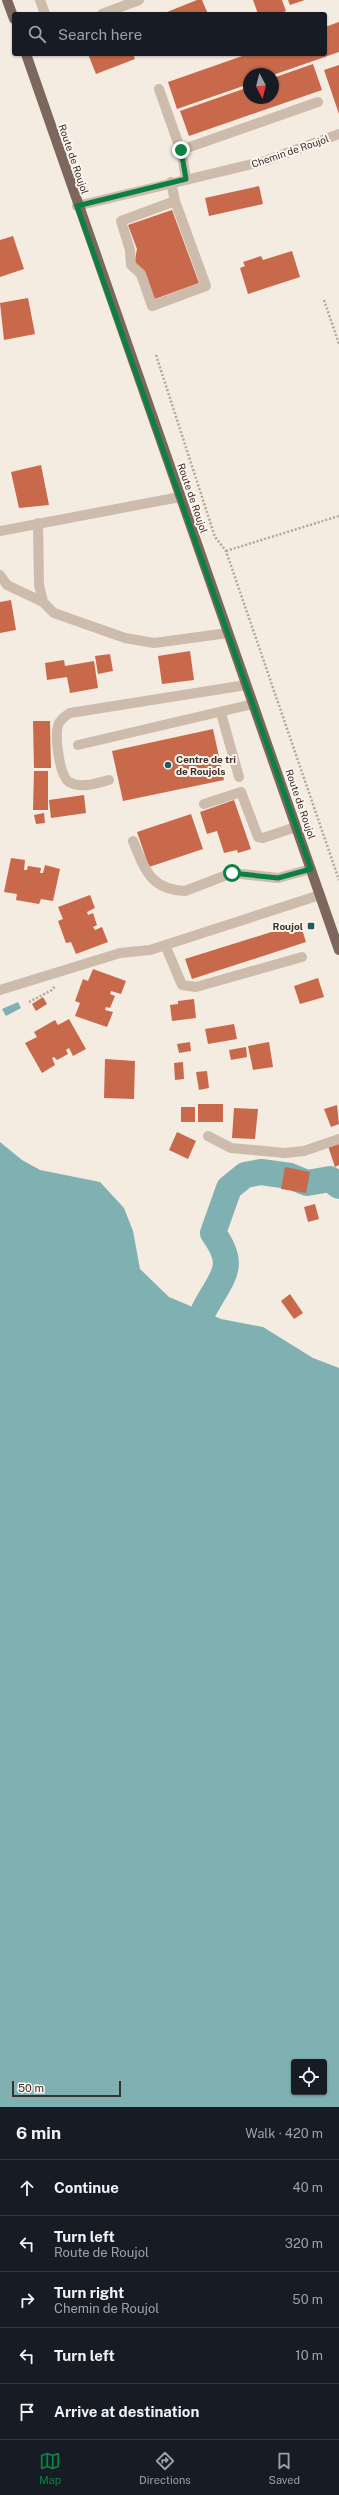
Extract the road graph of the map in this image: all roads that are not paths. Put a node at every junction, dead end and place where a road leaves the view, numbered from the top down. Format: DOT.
graph roads {
  1 [pos="7,0"];
  2 [pos="40,0"];
  3 [pos="133,1"];
  4 [pos="44,12"];
  5 [pos="107,12"];
  6 [pos="12,14"];
  7 [pos="27,56"];
  8 [pos="159,89"];
  9 [pos="318,102"];
  10 [pos="339,134"];
  11 [pos="181,150"];
  12 [pos="186,179"];
  13 [pos="171,182"];
  14 [pos="175,201"];
  15 [pos="77,206"];
  16 [pos="180,497"];
  17 [pos="38,523"];
  18 [pos="0,531"];
  19 [pos="0,576"];
  20 [pos="42,602"];
  21 [pos="228,633"];
  22 [pos="246,685"];
  23 [pos="253,704"];
  24 [pos="221,713"];
  25 [pos="78,745"];
  26 [pos="238,777"];
  27 [pos="108,780"];
  28 [pos="204,804"];
  29 [pos="296,827"];
  30 [pos="133,841"];
  31 [pos="311,869"];
  32 [pos="320,895"];
  33 [pos="165,945"];
  34 [pos="339,950"];
  35 [pos="302,957"];
  36 [pos="0,990"];
  37 [pos="208,1136"];
  38 [pos="339,1139"];
  1 -- 6 [label="main road"];
  2 -- 4 [label="lane"];
  3 -- 5 [label="lane"];
  7 -- 15 [label="main road, Route de Roujol"];
  8 -- 11 [label="lane"];
  9 -- 11 [label="lane"];
  10 -- 12 [label="lane, Chemin de Roujol"];
  11 -- 12 [label="lane"];
  12 -- 13 [label="lane, Chemin de Roujol"];
  13 -- 14 [label="lane"];
  13 -- 15 [label="lane, Chemin de Roujol"];
  14 -- 14 [label="lane"];
  15 -- 16 [label="main road, Route de Roujol"];
  16 -- 17 [label="lane"];
  16 -- 21 [label="main road, Route de Roujol"];
  17 -- 18 [label="lane"];
  17 -- 20 [label="lane"];
  19 -- 20 [label="lane"];
  20 -- 21 [label="lane"];
  21 -- 22 [label="main road, Route de Roujol"];
  22 -- 23 [label="main road, Route de Roujol"];
  22 -- 27 [label="lane"];
  23 -- 24 [label="lane"];
  23 -- 29 [label="main road, Route de Roujol"];
  24 -- 25 [label="lane"];
  24 -- 26 [label="lane"];
  28 -- 29 [label="lane"];
  29 -- 31 [label="main road, Route de Roujol"];
  30 -- 31 [label="lane"];
  31 -- 32 [label="main road, Route de Roujol"];
  32 -- 33 [label="lane"];
  32 -- 34 [label="main road, Route de Roujol"];
  33 -- 35 [label="lane"];
  33 -- 36 [label="lane"];
  37 -- 38 [label="lane"];
}
